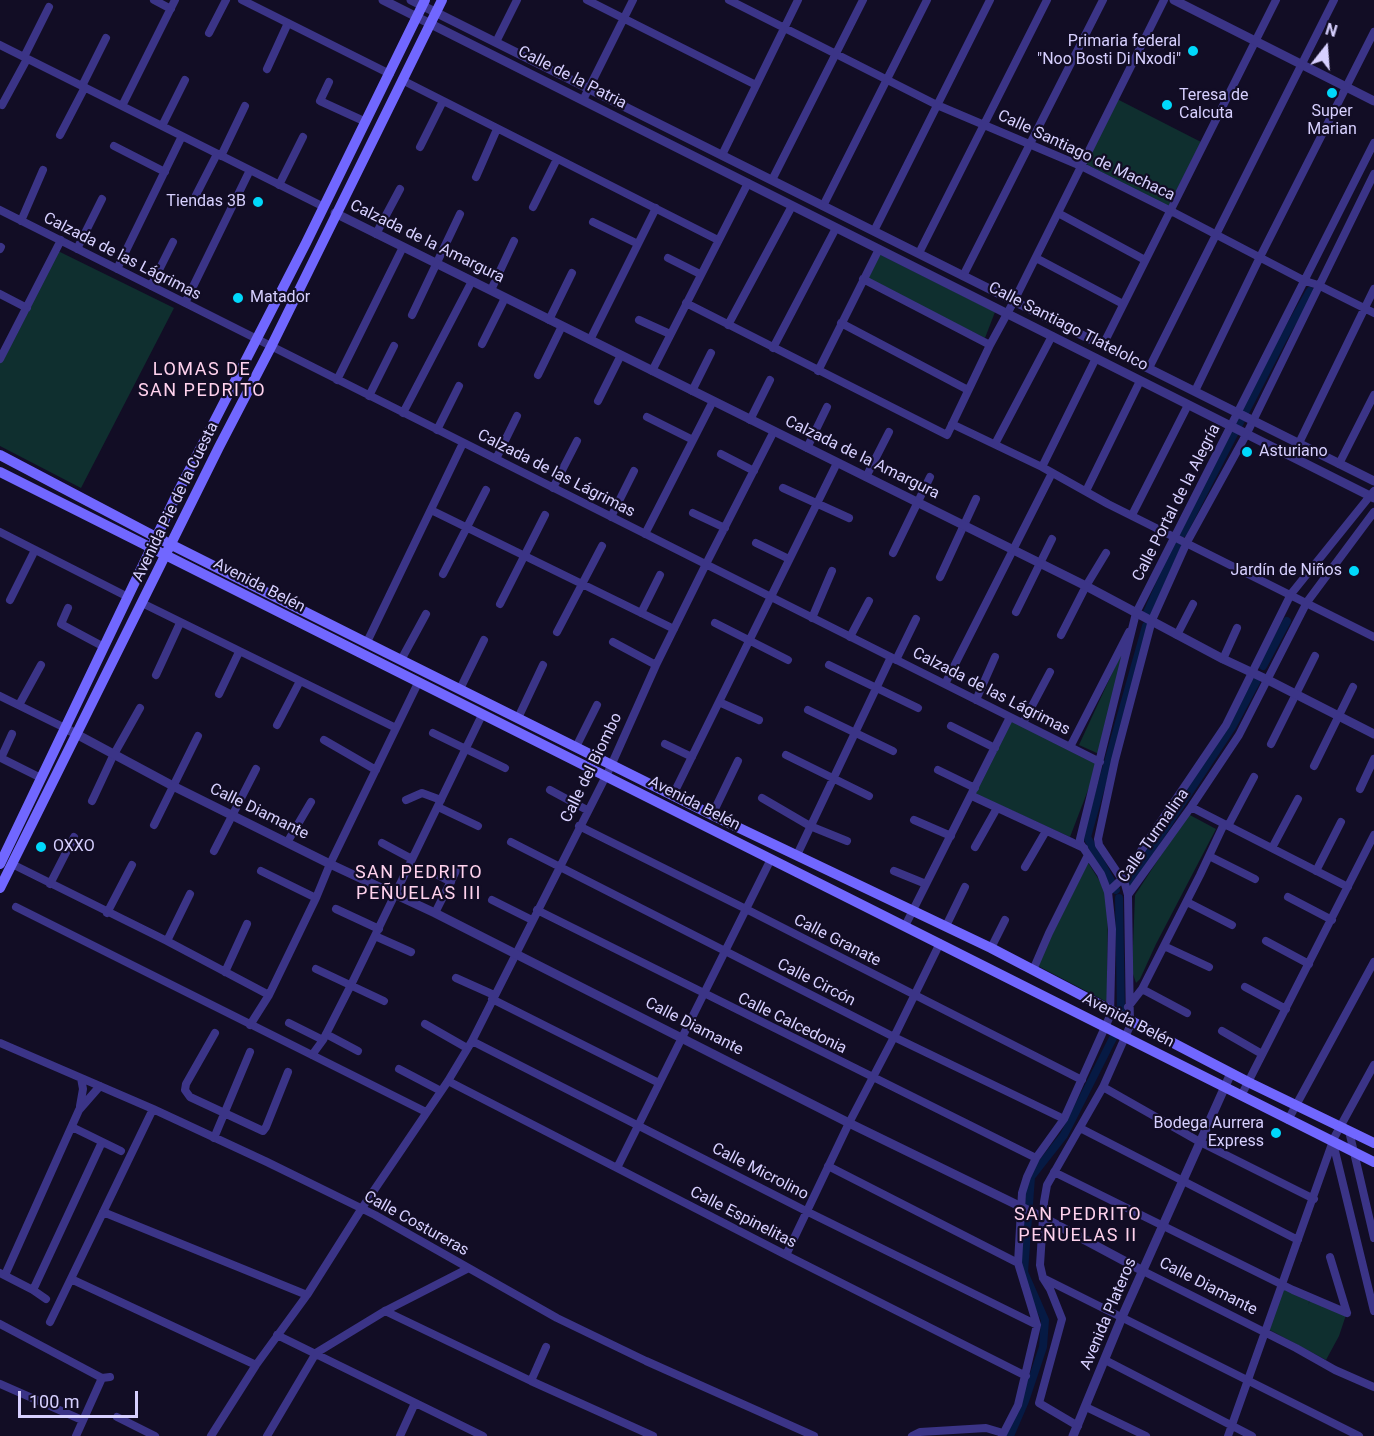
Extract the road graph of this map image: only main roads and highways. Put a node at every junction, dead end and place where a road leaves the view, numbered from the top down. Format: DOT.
graph roads {
  1 [pos="442,0"];
  2 [pos="423,3"];
  3 [pos="0,455"];
  4 [pos="0,472"];
  5 [pos="157,537"];
  6 [pos="171,544"];
  7 [pos="151,549"];
  8 [pos="165,556"];
  9 [pos="4,860"];
  10 [pos="0,888"];
  11 [pos="1374,1143"];
  12 [pos="1374,1162"];
  1 -- 6 [label="main road, Avenida Pie de la Cuesta"];
  2 -- 5 [label="main road, Avenida Pie de la Cuesta"];
  3 -- 5 [label="main road, Avenida Belén"];
  4 -- 7 [label="main road, Avenida Belén"];
  5 -- 6 [label="main road, Avenida Belén"];
  5 -- 7 [label="main road, Avenida Pie de la Cuesta"];
  6 -- 8 [label="main road, Avenida Pie de la Cuesta"];
  6 -- 11 [label="main road, Avenida Belén"];
  7 -- 8 [label="main road, Avenida Belén"];
  7 -- 9 [label="main road, Avenida Pie de la Cuesta"];
  8 -- 9 [label="main road, Avenida Pie de la Cuesta"];
  8 -- 12 [label="main road, Avenida Belén"];
  9 -- 10 [label="main road, Avenida Pie de la Cuesta"];
}
